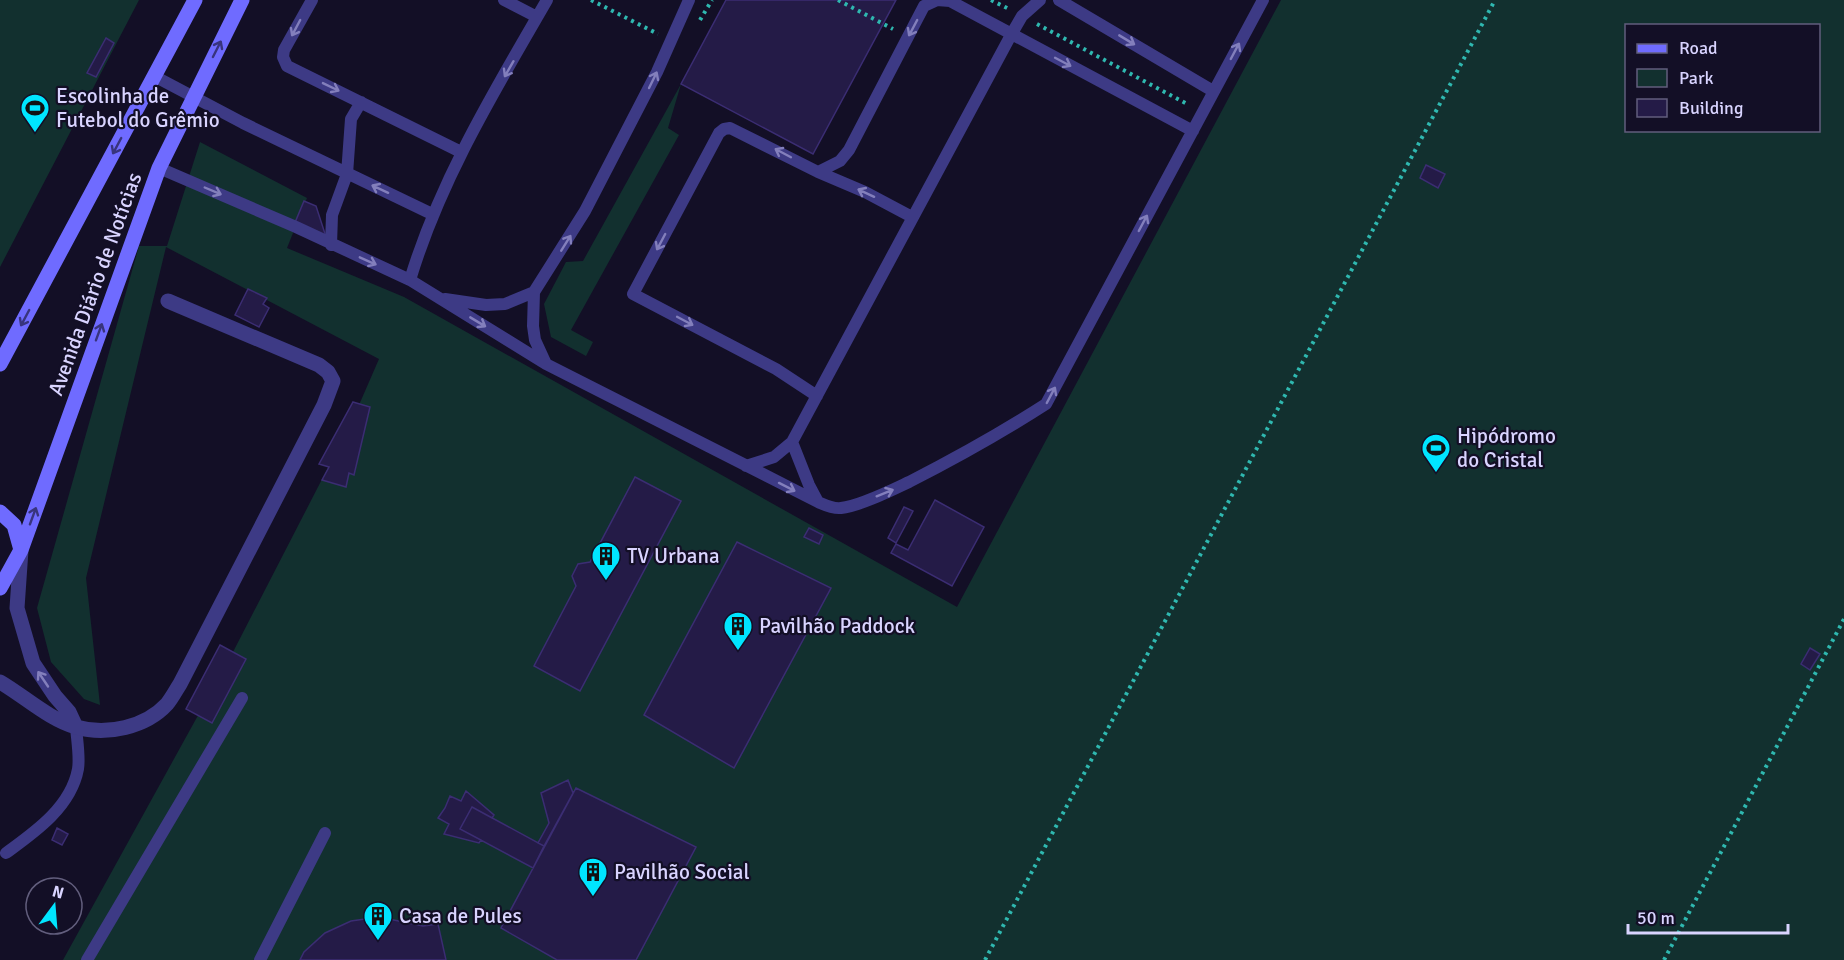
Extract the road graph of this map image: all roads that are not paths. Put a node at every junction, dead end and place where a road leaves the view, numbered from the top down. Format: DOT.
graph roads {
  1 [pos="195,0"];
  2 [pos="242,0"];
  3 [pos="312,0"];
  4 [pos="504,0"];
  5 [pos="547,0"];
  6 [pos="689,0"];
  7 [pos="1040,0"];
  8 [pos="1059,0"];
  9 [pos="1263,0"];
  10 [pos="537,17"];
  11 [pos="1011,34"];
  12 [pos="154,76"];
  13 [pos="1214,91"];
  14 [pos="193,97"];
  15 [pos="361,102"];
  16 [pos="1192,131"];
  17 [pos="461,152"];
  18 [pos="159,168"];
  19 [pos="818,172"];
  20 [pos="347,174"];
  21 [pos="432,214"];
  22 [pos="912,217"];
  23 [pos="331,245"];
  24 [pos="410,280"];
  25 [pos="534,292"];
  26 [pos="439,298"];
  27 [pos="168,301"];
  28 [pos="0,364"];
  29 [pos="546,364"];
  30 [pos="817,396"];
  31 [pos="792,442"];
  32 [pos="746,466"];
  33 [pos="818,502"];
  34 [pos="0,512"];
  35 [pos="21,550"];
  36 [pos="0,588"];
  37 [pos="0,682"];
  38 [pos="242,698"];
  39 [pos="76,727"];
  40 [pos="325,833"];
  41 [pos="6,854"];
  42 [pos="87,960"];
  43 [pos="260,960"];
  1 -- 12 [label="main road, Avenida Diário de Notícias"];
  14 -- 2 [label="main road, Avenida Diário de Notícias, one-way"];
  3 -- 15 [label="lane, one-way"];
  4 -- 10 [label="lane"];
  5 -- 10 [label="lane"];
  25 -- 6 [label="lane, one-way"];
  7 -- 11 [label="lane"];
  8 -- 13 [label="lane, one-way"];
  13 -- 9 [label="lane, one-way"];
  10 -- 17 [label="lane, one-way"];
  11 -- 16 [label="lane, one-way"];
  11 -- 19 [label="lane, one-way"];
  11 -- 22 [label="lane"];
  12 -- 14 [label="lane"];
  12 -- 28 [label="main road, Avenida Diário de Notícias, one-way"];
  13 -- 16 [label="lane"];
  14 -- 18 [label="main road, Avenida Diário de Notícias"];
  14 -- 20 [label="lane"];
  15 -- 17 [label="lane"];
  15 -- 20 [label="lane"];
  33 -- 16 [label="lane, one-way"];
  17 -- 21 [label="lane"];
  18 -- 23 [label="lane, one-way"];
  35 -- 18 [label="main road, Avenida Diário de Notícias, one-way"];
  22 -- 19 [label="lane, one-way"];
  19 -- 30 [label="lane, one-way"];
  21 -- 20 [label="lane, one-way"];
  20 -- 23 [label="lane"];
  21 -- 24 [label="lane"];
  22 -- 30 [label="lane"];
  23 -- 24 [label="lane, one-way"];
  24 -- 26 [label="lane"];
  25 -- 26 [label="lane"];
  25 -- 29 [label="lane"];
  26 -- 29 [label="lane, one-way"];
  27 -- 39 [label="street"];
  29 -- 32 [label="lane"];
  30 -- 31 [label="lane"];
  31 -- 32 [label="lane"];
  31 -- 33 [label="lane"];
  32 -- 33 [label="lane, one-way"];
  34 -- 35 [label="main road"];
  35 -- 36 [label="main road, Avenida Diário de Notícias"];
  39 -- 35 [label="street, one-way"];
  37 -- 39 [label="street"];
  38 -- 42 [label="lane"];
  39 -- 41 [label="lane"];
  40 -- 43 [label="lane"];
}
